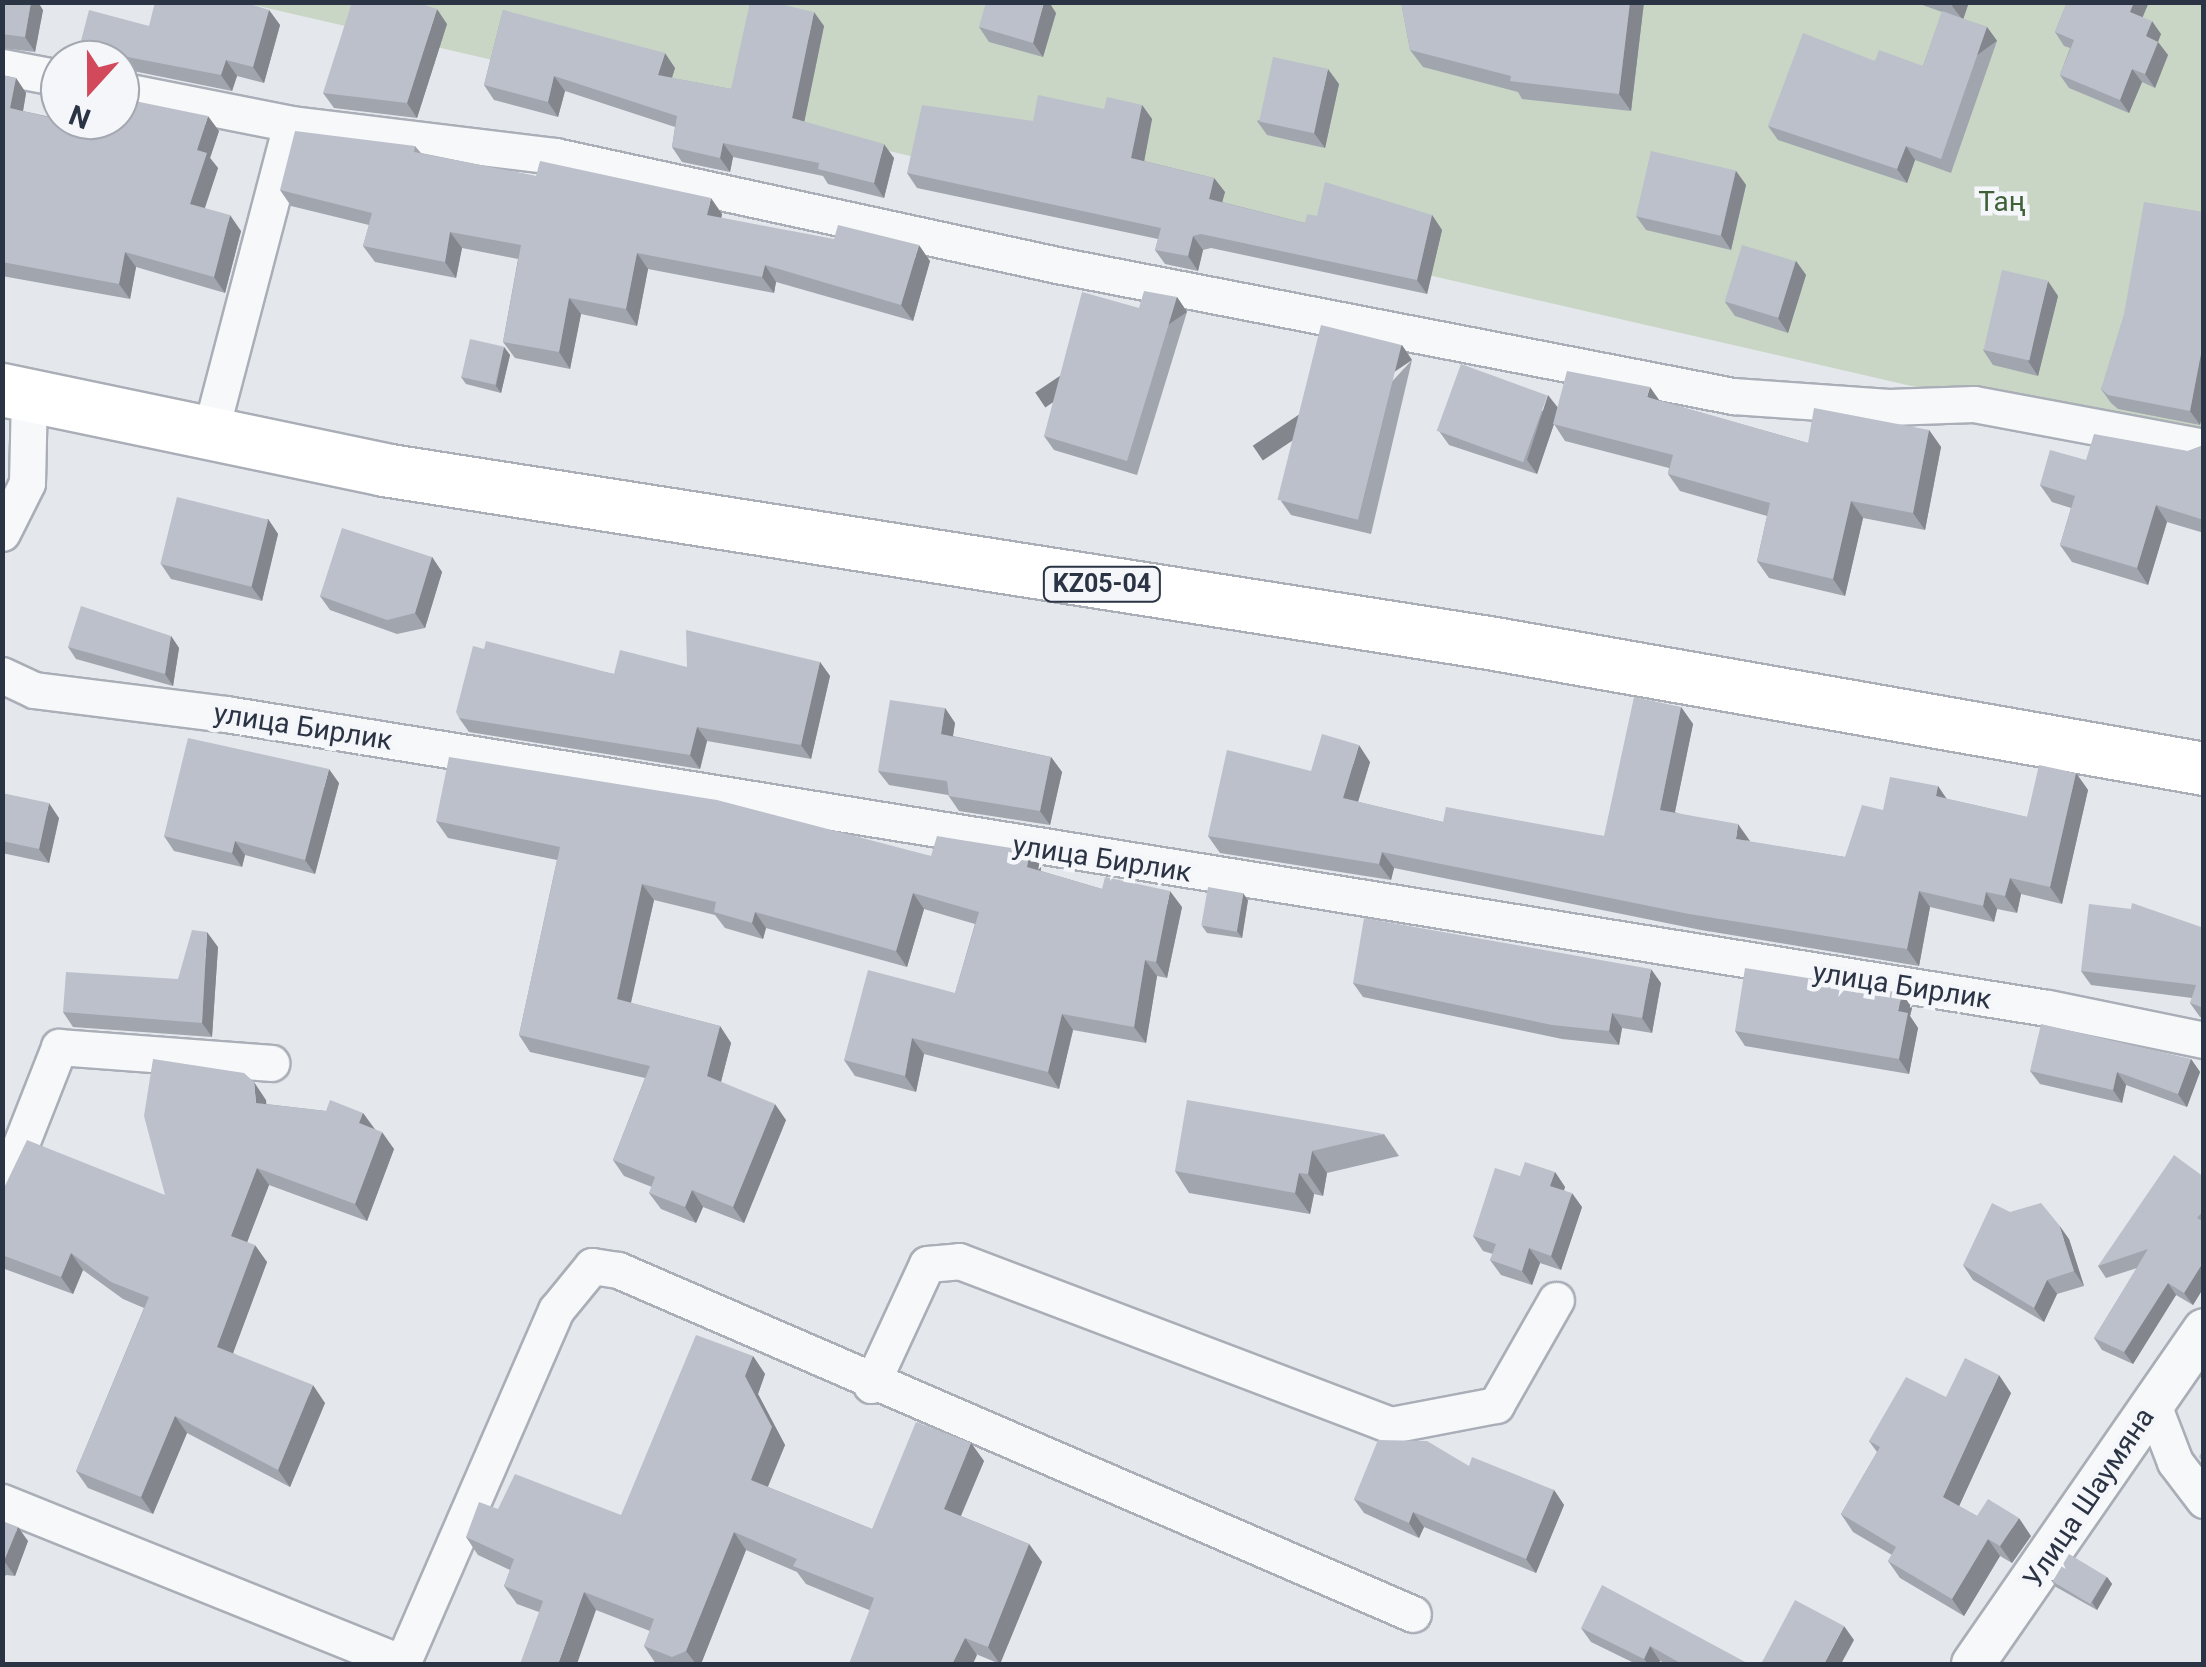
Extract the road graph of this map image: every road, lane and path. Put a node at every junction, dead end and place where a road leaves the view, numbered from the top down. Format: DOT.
graph roads {
  1 [pos="2,67"];
  2 [pos="40,74"];
  3 [pos="140,94"];
  4 [pos="291,124"];
  5 [pos="16,392"];
  6 [pos="210,433"];
  7 [pos="2204,447"];
  8 [pos="2,533"];
  9 [pos="2,674"];
  10 [pos="2204,769"];
  11 [pos="2204,1040"];
  12 [pos="271,1062"];
  13 [pos="2,1192"];
  14 [pos="1556,1300"];
  15 [pos="2204,1330"];
  16 [pos="871,1384"];
  17 [pos="2152,1402"];
  18 [pos="2204,1500"];
  19 [pos="2,1502"];
  20 [pos="1413,1614"];
  21 [pos="403,1664"];
  22 [pos="1973,1664"];
  1 -- 2 [label="street"];
  3 -- 4 [label="street"];
  4 -- 6 [label="street"];
  4 -- 7 [label="street"];
  5 -- 6 [label="main road, KZ05-04"];
  5 -- 8 [label="street"];
  6 -- 10 [label="main road, KZ05-04"];
  9 -- 11 [label="street, улица Бирлик"];
  12 -- 13 [label="street"];
  14 -- 16 [label="street"];
  15 -- 17 [label="street, Улица Шаумяна"];
  16 -- 20 [label="street"];
  16 -- 21 [label="street"];
  17 -- 18 [label="street"];
  17 -- 22 [label="street, Улица Шаумяна"];
  19 -- 21 [label="street"];
}
